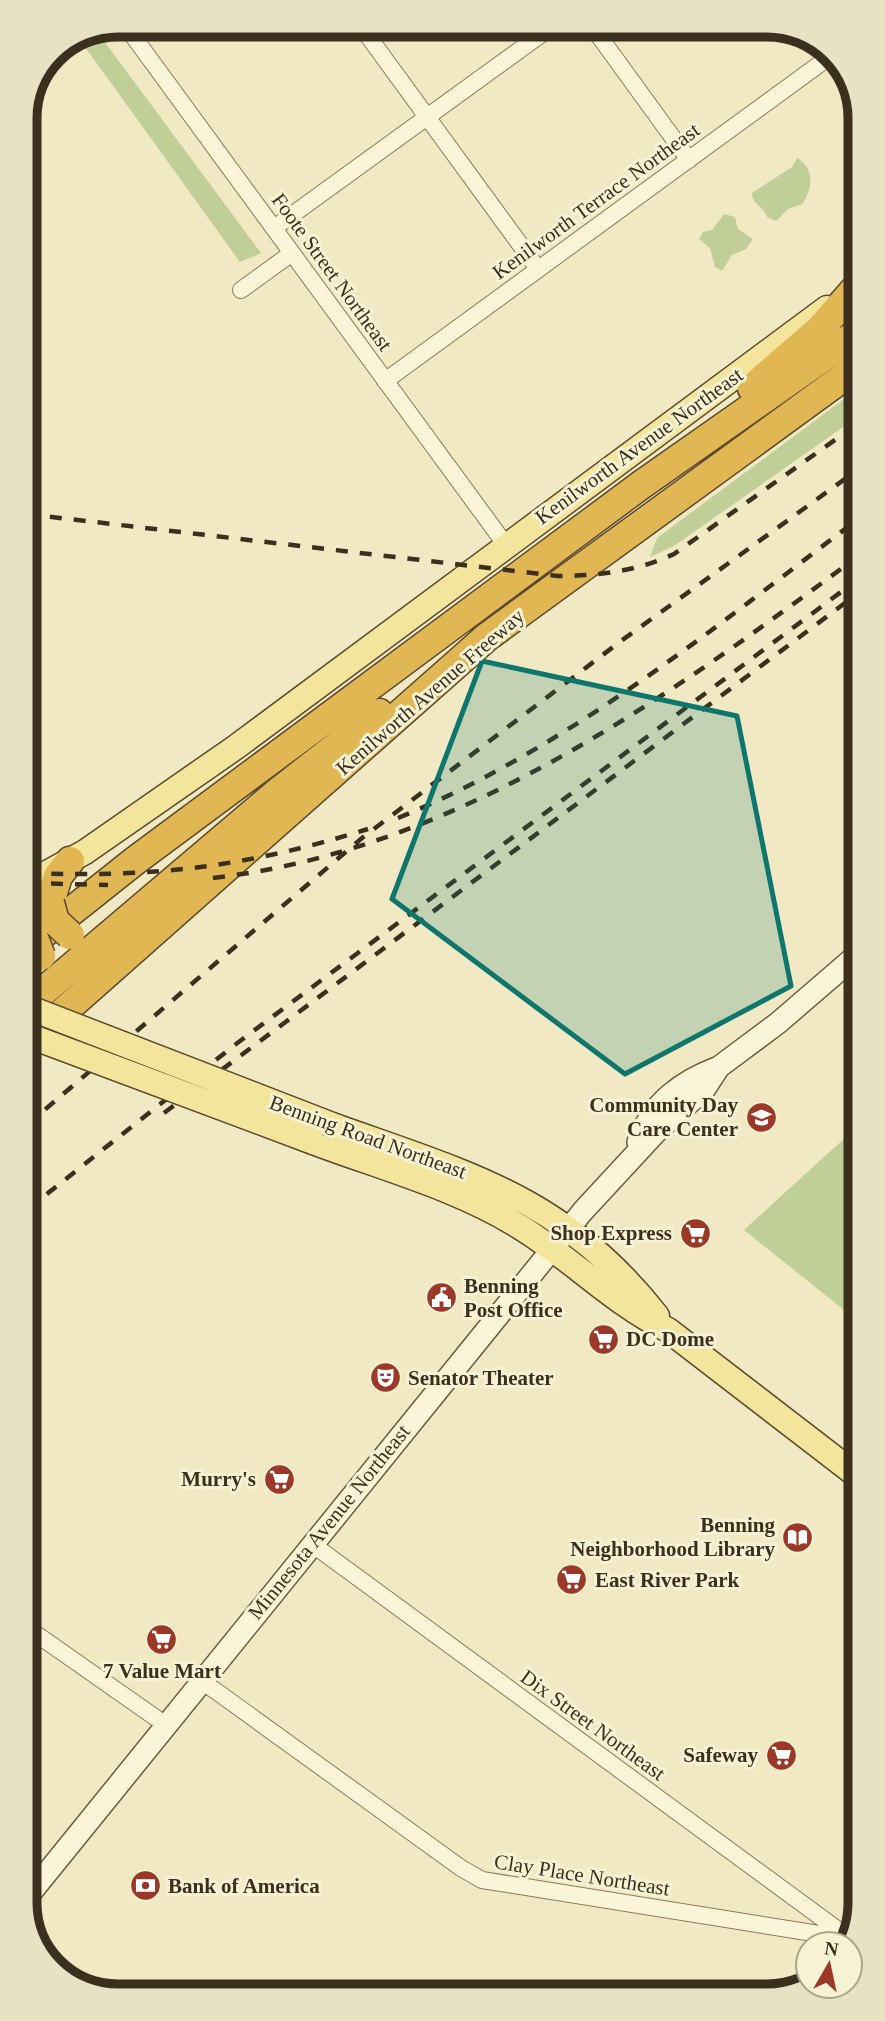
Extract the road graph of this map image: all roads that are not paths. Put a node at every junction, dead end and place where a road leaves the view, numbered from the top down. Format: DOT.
graph roads {
  1 [pos="134,37"];
  2 [pos="369,37"];
  3 [pos="537,37"];
  4 [pos="601,37"];
  5 [pos="824,61"];
  6 [pos="427,117"];
  7 [pos="689,160"];
  8 [pos="274,228"];
  9 [pos="292,253"];
  10 [pos="538,269"];
  11 [pos="241,290"];
  12 [pos="848,293"];
  13 [pos="848,296"];
  14 [pos="848,340"];
  15 [pos="848,374"];
  16 [pos="385,381"];
  17 [pos="641,485"];
  18 [pos="505,544"];
  19 [pos="487,637"];
  20 [pos="70,862"];
  21 [pos="37,879"];
  22 [pos="106,938"];
  23 [pos="37,949"];
  24 [pos="848,963"];
  25 [pos="37,997"];
  26 [pos="37,1009"];
  27 [pos="37,1035"];
  28 [pos="37,1039"];
  29 [pos="570,1227"];
  30 [pos="553,1250"];
  31 [pos="668,1330"];
  32 [pos="848,1469"];
  33 [pos="312,1544"];
  34 [pos="37,1635"];
  35 [pos="202,1681"];
  36 [pos="166,1725"];
  37 [pos="37,1886"];
  38 [pos="794,1930"];
  39 [pos="838,1930"];
  1 -- 8 [label="street, Foote Street Northeast"];
  2 -- 6 [label="street"];
  3 -- 6 [label="street"];
  4 -- 7 [label="street"];
  5 -- 7 [label="street, Kenilworth Terrace Northeast"];
  6 -- 8 [label="street"];
  6 -- 10 [label="street"];
  7 -- 10 [label="street, Kenilworth Terrace Northeast"];
  8 -- 9 [label="street, Foote Street Northeast"];
  9 -- 11 [label="street"];
  9 -- 16 [label="street, Foote Street Northeast"];
  10 -- 16 [label="street, Kenilworth Terrace Northeast"];
  12 -- 18 [label="main road, Kenilworth Avenue Northeast"];
  13 -- 17 [label="highway"];
  14 -- 17 [label="highway, Kenilworth Avenue Freeway"];
  15 -- 19 [label="highway, Kenilworth Avenue Freeway"];
  16 -- 18 [label="street, Foote Street Northeast"];
  17 -- 23 [label="highway, Kenilworth Avenue Freeway"];
  18 -- 20 [label="main road, Kenilworth Avenue Northeast"];
  19 -- 22 [label="highway"];
  19 -- 27 [label="highway, Kenilworth Avenue Freeway"];
  20 -- 21 [label="main road, Kenilworth Avenue Northeast"];
  20 -- 22 [label="highway, bridge"];
  22 -- 25 [label="highway"];
  24 -- 29 [label="main road, Minnesota Avenue Northeast"];
  26 -- 29 [label="main road, Benning Road Northeast, bridge"];
  28 -- 30 [label="main road, Benning Road Northeast, bridge"];
  29 -- 30 [label="main road, Minnesota Avenue Northeast"];
  29 -- 31 [label="main road, Benning Road Northeast"];
  30 -- 31 [label="main road, Benning Road Northeast"];
  30 -- 33 [label="main road, Minnesota Avenue Northeast"];
  31 -- 32 [label="main road, Benning Road Northeast"];
  33 -- 35 [label="main road, Minnesota Avenue Northeast"];
  33 -- 39 [label="street, Dix Street Northeast"];
  34 -- 36 [label="street"];
  35 -- 36 [label="main road, Minnesota Avenue Northeast"];
  35 -- 38 [label="street, Clay Place Northeast"];
  36 -- 37 [label="main road, Minnesota Avenue Northeast"];
}
